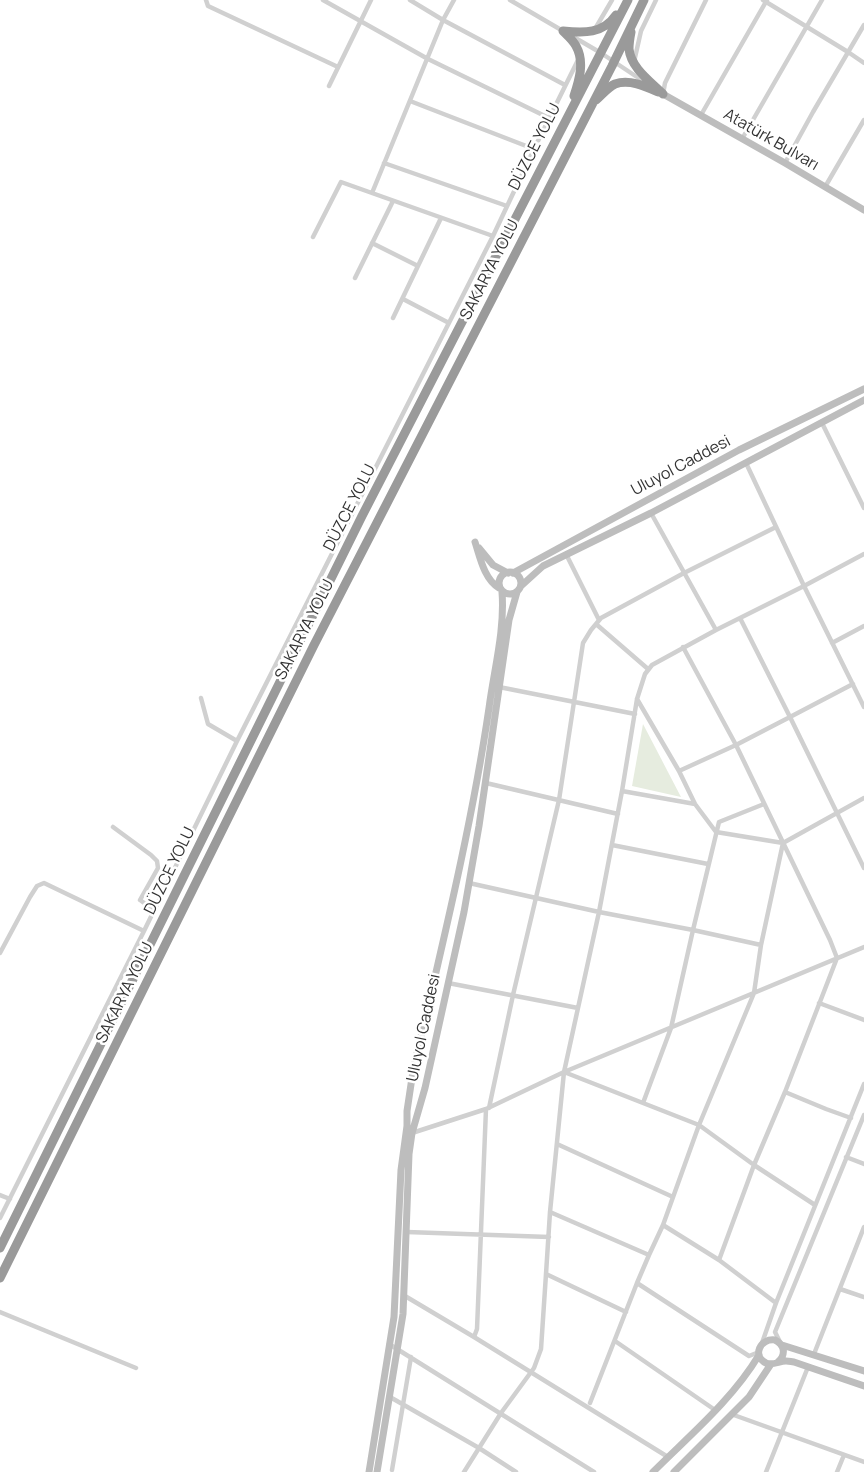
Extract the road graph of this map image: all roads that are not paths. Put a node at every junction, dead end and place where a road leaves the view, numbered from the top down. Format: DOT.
graph roads {
  1 [pos="206,0"];
  2 [pos="323,0"];
  3 [pos="371,0"];
  4 [pos="410,0"];
  5 [pos="454,0"];
  6 [pos="510,0"];
  7 [pos="606,0"];
  8 [pos="627,0"];
  9 [pos="644,0"];
  10 [pos="656,0"];
  11 [pos="706,0"];
  12 [pos="822,0"];
  13 [pos="612,1"];
  14 [pos="765,1"];
  15 [pos="443,20"];
  16 [pos="361,21"];
  17 [pos="632,24"];
  18 [pos="864,24"];
  19 [pos="806,27"];
  20 [pos="563,31"];
  21 [pos="594,31"];
  22 [pos="848,52"];
  23 [pos="601,53"];
  24 [pos="580,57"];
  25 [pos="428,59"];
  26 [pos="614,62"];
  27 [pos="634,63"];
  28 [pos="864,64"];
  29 [pos="338,67"];
  30 [pos="565,85"];
  31 [pos="328,86"];
  32 [pos="663,94"];
  33 [pos="410,101"];
  34 [pos="592,104"];
  35 [pos="701,115"];
  36 [pos="549,118"];
  37 [pos="864,120"];
  38 [pos="566,121"];
  39 [pos="742,139"];
  40 [pos="534,149"];
  41 [pos="384,163"];
  42 [pos="785,163"];
  43 [pos="825,187"];
  44 [pos="372,193"];
  45 [pos="393,201"];
  46 [pos="507,206"];
  47 [pos="864,210"];
  48 [pos="441,218"];
  49 [pos="493,236"];
  50 [pos="313,237"];
  51 [pos="372,243"];
  52 [pos="418,266"];
  53 [pos="355,278"];
  54 [pos="403,299"];
  55 [pos="393,318"];
  56 [pos="449,323"];
  57 [pos="864,389"];
  58 [pos="864,400"];
  59 [pos="822,423"];
  60 [pos="746,463"];
  61 [pos="864,508"];
  62 [pos="651,513"];
  63 [pos="776,527"];
  64 [pos="566,554"];
  65 [pos="864,554"];
  66 [pos="510,573"];
  67 [pos="684,573"];
  68 [pos="804,586"];
  69 [pos="519,589"];
  70 [pos="501,590"];
  71 [pos="740,618"];
  72 [pos="597,622"];
  73 [pos="864,626"];
  74 [pos="716,630"];
  75 [pos="832,643"];
  76 [pos="684,648"];
  77 [pos="648,669"];
  78 [pos="853,684"];
  79 [pos="499,687"];
  80 [pos="862,696"];
  81 [pos="201,698"];
  82 [pos="637,699"];
  83 [pos="573,701"];
  84 [pos="864,707"];
  85 [pos="635,714"];
  86 [pos="790,716"];
  87 [pos="237,741"];
  88 [pos="736,745"];
  89 [pos="679,771"];
  90 [pos="486,783"];
  91 [pos="622,791"];
  92 [pos="864,798"];
  93 [pos="559,800"];
  94 [pos="695,804"];
  95 [pos="764,804"];
  96 [pos="837,813"];
  97 [pos="618,814"];
  98 [pos="112,827"];
  99 [pos="716,832"];
  100 [pos="783,843"];
  101 [pos="612,845"];
  102 [pos="708,864"];
  103 [pos="864,868"];
  104 [pos="469,883"];
  105 [pos="536,898"];
  106 [pos="154,910"];
  107 [pos="599,912"];
  108 [pos="693,930"];
  109 [pos="144,931"];
  110 [pos="761,945"];
  111 [pos="864,947"];
  112 [pos="0,953"];
  113 [pos="837,958"];
  114 [pos="448,983"];
  115 [pos="754,993"];
  116 [pos="514,995"];
  117 [pos="819,1003"];
  118 [pos="578,1008"];
  119 [pos="864,1020"];
  120 [pos="671,1028"];
  121 [pos="564,1072"];
  122 [pos="864,1084"];
  123 [pos="785,1092"];
  124 [pos="643,1103"];
  125 [pos="488,1108"];
  126 [pos="864,1114"];
  127 [pos="851,1118"];
  128 [pos="699,1125"];
  129 [pos="412,1133"];
  130 [pos="404,1144"];
  131 [pos="557,1144"];
  132 [pos="846,1157"];
  133 [pos="864,1164"];
  134 [pos="754,1165"];
  135 [pos="0,1195"];
  136 [pos="673,1197"];
  137 [pos="10,1199"];
  138 [pos="815,1205"];
  139 [pos="550,1212"];
  140 [pos="0,1218"];
  141 [pos="663,1225"];
  142 [pos="863,1230"];
  143 [pos="407,1232"];
  144 [pos="480,1234"];
  145 [pos="548,1237"];
  146 [pos="0,1248"];
  147 [pos="649,1255"];
  148 [pos="720,1260"];
  149 [pos="546,1274"];
  150 [pos="0,1278"];
  151 [pos="637,1283"];
  152 [pos="840,1289"];
  153 [pos="405,1296"];
  154 [pos="864,1297"];
  155 [pos="776,1303"];
  156 [pos="0,1312"];
  157 [pos="626,1312"];
  158 [pos="474,1337"];
  159 [pos="615,1341"];
  160 [pos="390,1344"];
  161 [pos="781,1344"];
  162 [pos="398,1349"];
  163 [pos="760,1351"];
  164 [pos="814,1354"];
  165 [pos="411,1357"];
  166 [pos="774,1363"];
  167 [pos="808,1367"];
  168 [pos="136,1368"];
  169 [pos="864,1371"];
  170 [pos="531,1372"];
  171 [pos="864,1386"];
  172 [pos="390,1397"];
  173 [pos="590,1403"];
  174 [pos="403,1404"];
  175 [pos="715,1410"];
  176 [pos="501,1413"];
  177 [pos="731,1414"];
  178 [pos="782,1432"];
  179 [pos="479,1448"];
  180 [pos="844,1454"];
  181 [pos="668,1457"];
  182 [pos="864,1462"];
  183 [pos="392,1470"];
  184 [pos="369,1472"];
  185 [pos="377,1472"];
  186 [pos="464,1472"];
  187 [pos="516,1472"];
  188 [pos="594,1472"];
  189 [pos="653,1472"];
  190 [pos="674,1472"];
  191 [pos="766,1472"];
  192 [pos="837,1472"];
  1 -- 29 [label="street"];
  2 -- 16 [label="street"];
  3 -- 16 [label="street"];
  4 -- 15 [label="street"];
  5 -- 15 [label="street"];
  6 -- 20 [label="street"];
  7 -- 13 [label="street"];
  8 -- 21 [label="highway"];
  8 -- 23 [label="highway, DÜZCE YOLU"];
  9 -- 17 [label="highway, SAKARYA YOLU"];
  10 -- 27 [label="street"];
  11 -- 32 [label="street"];
  12 -- 19 [label="street"];
  13 -- 21 [label="street"];
  14 -- 19 [label="street"];
  14 -- 35 [label="street"];
  15 -- 25 [label="street"];
  15 -- 30 [label="street"];
  16 -- 25 [label="street"];
  16 -- 29 [label="street"];
  17 -- 26 [label="highway, SAKARYA YOLU"];
  17 -- 27 [label="highway"];
  18 -- 22 [label="street"];
  19 -- 22 [label="street"];
  19 -- 39 [label="street"];
  20 -- 21 [label="highway"];
  20 -- 23 [label="street"];
  20 -- 24 [label="highway"];
  22 -- 28 [label="street"];
  22 -- 42 [label="street"];
  23 -- 26 [label="street"];
  23 -- 38 [label="highway, DÜZCE YOLU"];
  24 -- 30 [label="street"];
  24 -- 38 [label="highway"];
  25 -- 33 [label="street"];
  25 -- 36 [label="street"];
  26 -- 32 [label="street"];
  26 -- 34 [label="highway, SAKARYA YOLU"];
  27 -- 32 [label="highway"];
  29 -- 31 [label="street"];
  30 -- 36 [label="street"];
  32 -- 34 [label="highway"];
  32 -- 35 [label="main road, Atatürk Bulvarı"];
  33 -- 40 [label="street"];
  33 -- 41 [label="street"];
  34 -- 150 [label="highway, SAKARYA YOLU"];
  35 -- 39 [label="main road, Atatürk Bulvarı"];
  36 -- 40 [label="street"];
  37 -- 43 [label="street"];
  38 -- 146 [label="highway, DÜZCE YOLU"];
  39 -- 42 [label="main road, Atatürk Bulvarı"];
  40 -- 46 [label="street"];
  41 -- 44 [label="street"];
  41 -- 46 [label="street"];
  42 -- 43 [label="main road, Atatürk Bulvarı"];
  43 -- 47 [label="main road, Atatürk Bulvarı"];
  44 -- 45 [label="street"];
  44 -- 50 [label="street"];
  45 -- 48 [label="street"];
  45 -- 51 [label="street"];
  46 -- 49 [label="street"];
  48 -- 49 [label="street"];
  48 -- 52 [label="street"];
  49 -- 56 [label="street"];
  51 -- 52 [label="street"];
  51 -- 53 [label="street"];
  52 -- 54 [label="street"];
  54 -- 55 [label="street"];
  54 -- 56 [label="street"];
  56 -- 87 [label="street"];
  57 -- 66 [label="main road, Uluyol Caddesi"];
  58 -- 59 [label="main road, Uluyol Caddesi"];
  59 -- 60 [label="main road, Uluyol Caddesi"];
  59 -- 61 [label="street"];
  60 -- 62 [label="main road, Uluyol Caddesi"];
  60 -- 63 [label="street"];
  62 -- 64 [label="main road, Uluyol Caddesi"];
  62 -- 67 [label="street"];
  63 -- 67 [label="street"];
  63 -- 68 [label="street"];
  64 -- 69 [label="main road, Uluyol Caddesi"];
  64 -- 72 [label="street"];
  65 -- 68 [label="street"];
  66 -- 69 [label="main road"];
  66 -- 70 [label="main road"];
  66 -- 70 [label="main road"];
  67 -- 72 [label="street"];
  67 -- 74 [label="street"];
  68 -- 71 [label="street"];
  68 -- 75 [label="street"];
  69 -- 70 [label="main road"];
  69 -- 79 [label="main road, Uluyol Caddesi"];
  70 -- 130 [label="main road, Uluyol Caddesi"];
  71 -- 74 [label="street"];
  71 -- 86 [label="street"];
  72 -- 77 [label="street"];
  72 -- 83 [label="street"];
  73 -- 75 [label="street"];
  74 -- 76 [label="street"];
  75 -- 78 [label="street"];
  76 -- 77 [label="street"];
  76 -- 88 [label="street"];
  77 -- 82 [label="street"];
  78 -- 80 [label="street"];
  78 -- 86 [label="street"];
  79 -- 83 [label="street"];
  79 -- 90 [label="main road, Uluyol Caddesi"];
  80 -- 84 [label="street"];
  81 -- 87 [label="street"];
  82 -- 85 [label="street"];
  82 -- 89 [label="street"];
  83 -- 85 [label="street"];
  83 -- 93 [label="street"];
  85 -- 91 [label="street"];
  86 -- 88 [label="street"];
  86 -- 96 [label="street"];
  87 -- 106 [label="street"];
  88 -- 89 [label="street"];
  88 -- 95 [label="street"];
  89 -- 94 [label="street"];
  90 -- 93 [label="street"];
  90 -- 104 [label="main road, Uluyol Caddesi"];
  91 -- 94 [label="street"];
  91 -- 97 [label="street"];
  92 -- 96 [label="street"];
  93 -- 97 [label="street"];
  93 -- 105 [label="street"];
  94 -- 99 [label="street"];
  95 -- 99 [label="street"];
  95 -- 100 [label="street"];
  96 -- 100 [label="street"];
  96 -- 103 [label="street"];
  97 -- 101 [label="street"];
  98 -- 106 [label="street"];
  99 -- 100 [label="street"];
  99 -- 102 [label="street"];
  100 -- 110 [label="street"];
  100 -- 113 [label="street"];
  101 -- 102 [label="street"];
  101 -- 107 [label="street"];
  102 -- 108 [label="street"];
  104 -- 105 [label="street"];
  104 -- 114 [label="main road, Uluyol Caddesi"];
  105 -- 107 [label="street"];
  105 -- 116 [label="street"];
  106 -- 109 [label="street"];
  107 -- 108 [label="street"];
  107 -- 118 [label="street"];
  108 -- 110 [label="street"];
  108 -- 120 [label="street"];
  109 -- 112 [label="street"];
  109 -- 137 [label="street"];
  110 -- 115 [label="street"];
  111 -- 113 [label="street"];
  113 -- 115 [label="street"];
  113 -- 117 [label="street"];
  114 -- 116 [label="street"];
  114 -- 129 [label="main road, Uluyol Caddesi"];
  115 -- 120 [label="street"];
  115 -- 128 [label="street"];
  116 -- 118 [label="street"];
  116 -- 125 [label="street"];
  117 -- 119 [label="street"];
  117 -- 123 [label="street"];
  118 -- 121 [label="street"];
  120 -- 121 [label="street"];
  120 -- 124 [label="street"];
  121 -- 124 [label="street"];
  121 -- 125 [label="street"];
  121 -- 131 [label="street"];
  122 -- 127 [label="street"];
  123 -- 127 [label="street"];
  123 -- 134 [label="street"];
  124 -- 128 [label="street"];
  125 -- 129 [label="street"];
  125 -- 144 [label="street"];
  126 -- 132 [label="street"];
  127 -- 138 [label="street"];
  128 -- 134 [label="street"];
  128 -- 136 [label="street"];
  129 -- 130 [label="street"];
  129 -- 143 [label="main road, Uluyol Caddesi"];
  130 -- 160 [label="main road, Uluyol Caddesi"];
  131 -- 136 [label="street"];
  131 -- 139 [label="street"];
  132 -- 133 [label="street"];
  132 -- 161 [label="street"];
  134 -- 138 [label="street"];
  134 -- 148 [label="street"];
  135 -- 137 [label="street"];
  136 -- 141 [label="street"];
  137 -- 140 [label="street"];
  138 -- 155 [label="street"];
  139 -- 145 [label="street"];
  139 -- 147 [label="street"];
  141 -- 147 [label="street"];
  141 -- 148 [label="street"];
  142 -- 152 [label="street"];
  143 -- 144 [label="street"];
  143 -- 153 [label="main road, Uluyol Caddesi"];
  144 -- 145 [label="street"];
  144 -- 158 [label="street"];
  145 -- 149 [label="street"];
  147 -- 151 [label="street"];
  148 -- 155 [label="street"];
  149 -- 157 [label="street"];
  149 -- 170 [label="street"];
  151 -- 157 [label="street"];
  151 -- 163 [label="street"];
  152 -- 154 [label="street"];
  152 -- 164 [label="street"];
  153 -- 158 [label="street"];
  153 -- 162 [label="main road, Uluyol Caddesi"];
  155 -- 163 [label="street"];
  156 -- 168 [label="street"];
  157 -- 159 [label="street"];
  158 -- 170 [label="street"];
  159 -- 173 [label="street"];
  159 -- 175 [label="street"];
  160 -- 162 [label="street"];
  160 -- 184 [label="main road, Uluyol Caddesi"];
  161 -- 163 [label="main road"];
  161 -- 164 [label="main road"];
  161 -- 166 [label="main road"];
  162 -- 165 [label="street"];
  162 -- 172 [label="main road, Uluyol Caddesi"];
  163 -- 166 [label="main road"];
  163 -- 175 [label="main road"];
  164 -- 169 [label="main road"];
  165 -- 174 [label="street"];
  165 -- 176 [label="street"];
  166 -- 167 [label="main road"];
  166 -- 177 [label="main road"];
  167 -- 171 [label="main road"];
  167 -- 178 [label="street"];
  170 -- 176 [label="street"];
  170 -- 181 [label="street"];
  172 -- 174 [label="street"];
  172 -- 185 [label="main road, Uluyol Caddesi"];
  174 -- 179 [label="street"];
  174 -- 183 [label="street"];
  175 -- 181 [label="main road"];
  176 -- 179 [label="street"];
  176 -- 188 [label="street"];
  177 -- 178 [label="street"];
  177 -- 190 [label="main road"];
  178 -- 180 [label="street"];
  178 -- 191 [label="street"];
  179 -- 186 [label="street"];
  179 -- 187 [label="street"];
  180 -- 182 [label="street"];
  180 -- 192 [label="street"];
  181 -- 189 [label="main road"];
}
